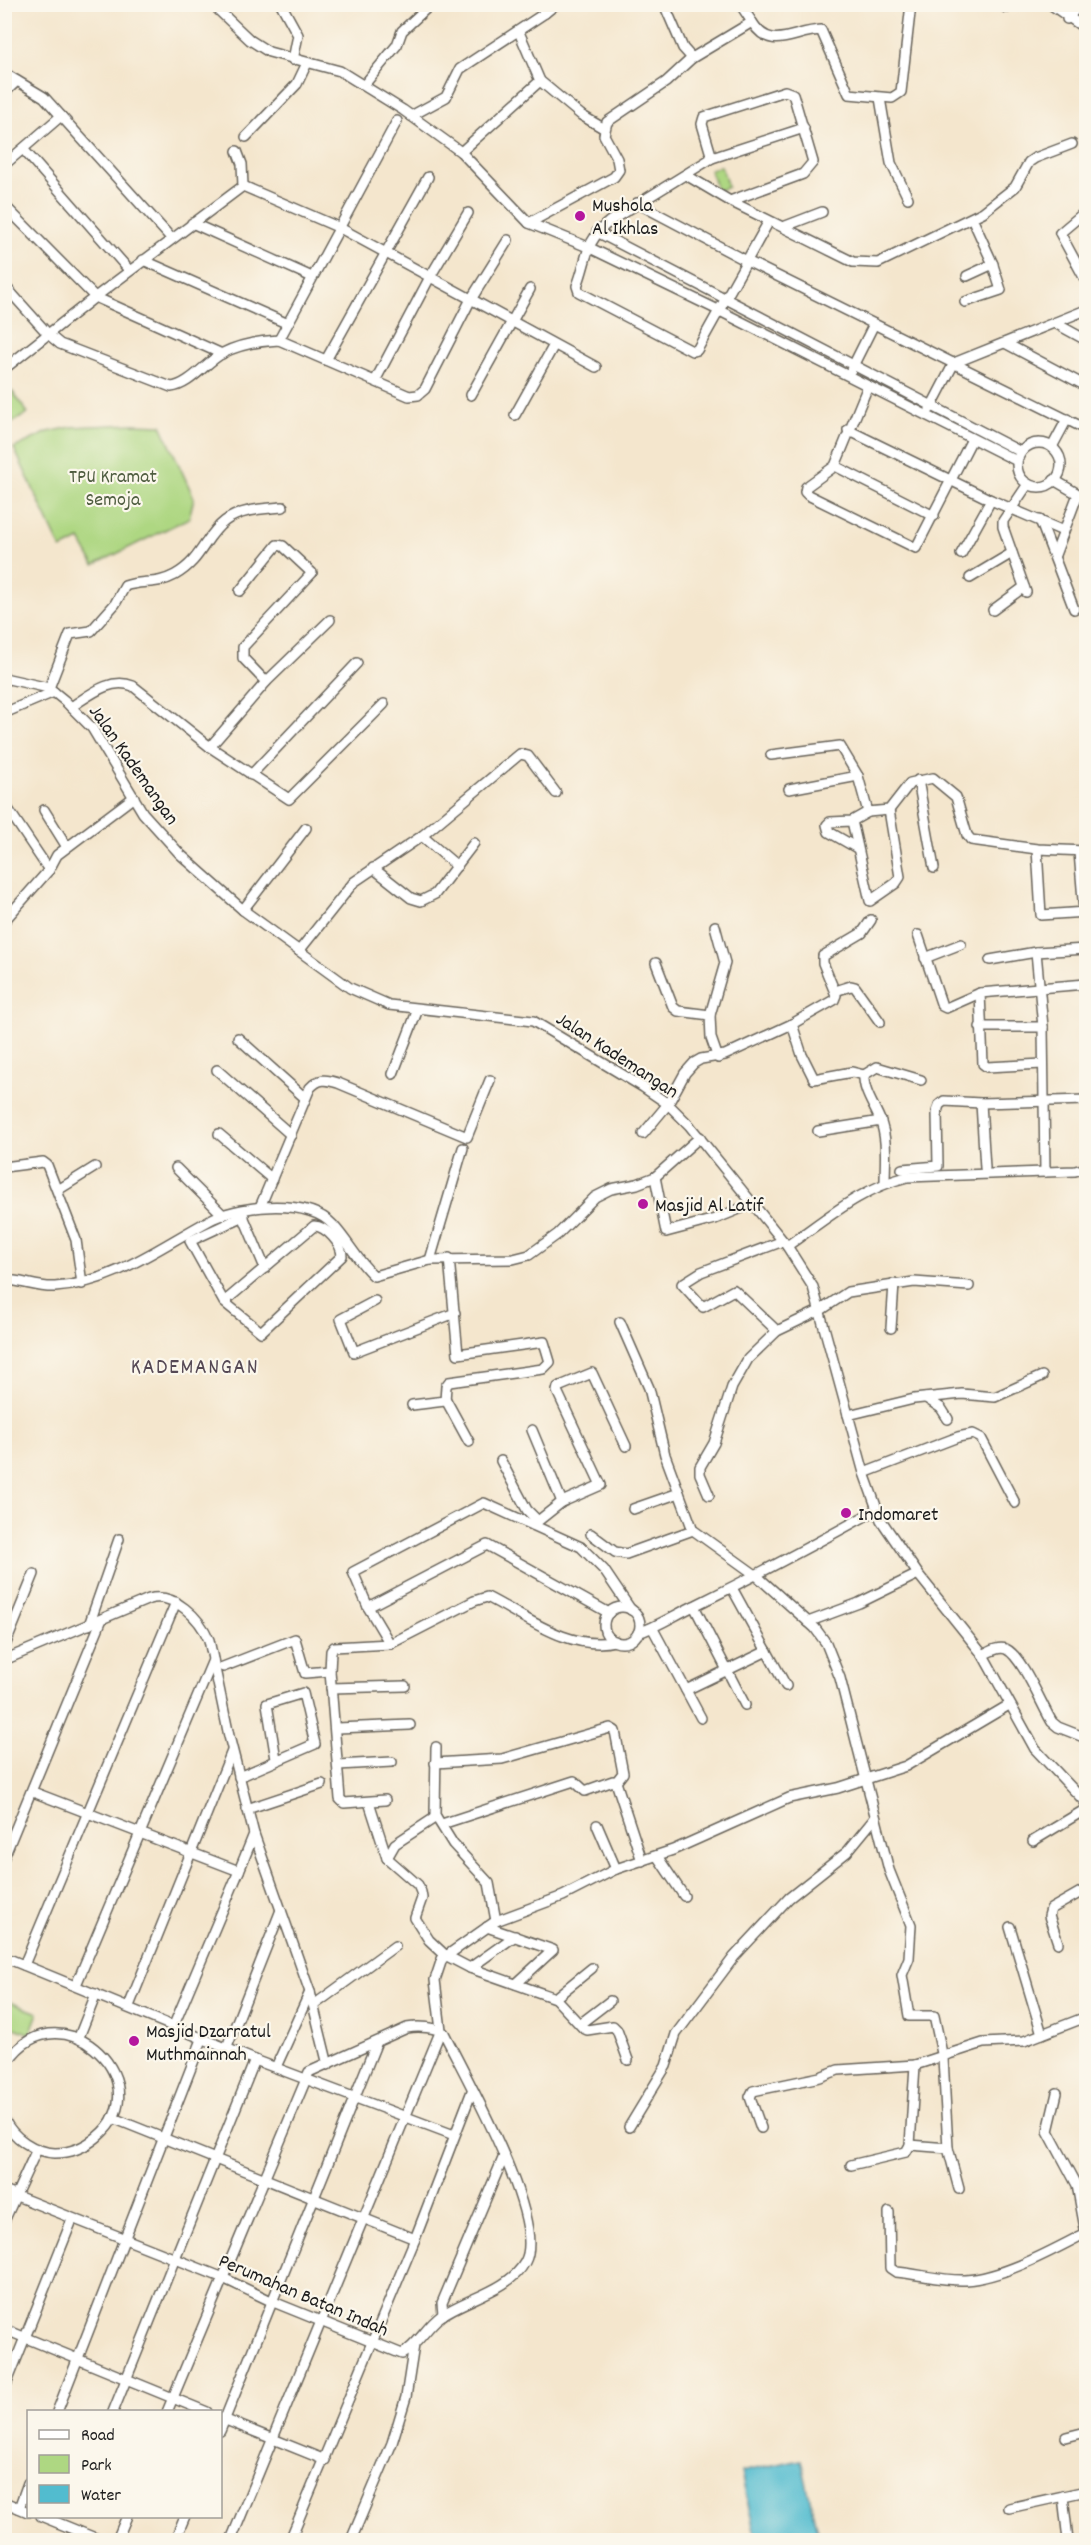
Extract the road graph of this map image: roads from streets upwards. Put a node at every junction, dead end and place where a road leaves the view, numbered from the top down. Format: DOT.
graph roads {
  1 [pos="212,4"];
  2 [pos="281,4"];
  3 [pos="431,4"];
  4 [pos="540,4"];
  5 [pos="556,4"];
  6 [pos="664,4"];
  7 [pos="740,4"];
  8 [pos="910,4"];
  9 [pos="1000,4"];
  10 [pos="1017,4"];
  11 [pos="1050,4"];
  12 [pos="1080,4"];
  13 [pos="545,13"];
  14 [pos="1067,19"];
  15 [pos="752,22"];
  16 [pos="1086,29"];
  17 [pos="519,32"];
  18 [pos="692,57"];
  19 [pos="293,60"];
  20 [pos="308,63"];
  21 [pos="4,73"];
  22 [pos="17,81"];
  23 [pos="540,81"];
  24 [pos="364,85"];
  25 [pos="4,93"];
  26 [pos="880,98"];
  27 [pos="61,116"];
  28 [pos="411,116"];
  29 [pos="397,121"];
  30 [pos="603,128"];
  31 [pos="804,128"];
  32 [pos="246,137"];
  33 [pos="1072,144"];
  34 [pos="23,149"];
  35 [pos="237,151"];
  36 [pos="461,152"];
  37 [pos="712,158"];
  38 [pos="4,165"];
  39 [pos="686,175"];
  40 [pos="428,177"];
  41 [pos="243,186"];
  42 [pos="908,198"];
  43 [pos="730,201"];
  44 [pos="637,203"];
  45 [pos="4,205"];
  46 [pos="1086,211"];
  47 [pos="822,212"];
  48 [pos="468,213"];
  49 [pos="972,219"];
  50 [pos="769,220"];
  51 [pos="192,223"];
  52 [pos="529,223"];
  53 [pos="783,227"];
  54 [pos="340,228"];
  55 [pos="597,232"];
  56 [pos="171,238"];
  57 [pos="508,240"];
  58 [pos="588,247"];
  59 [pos="385,254"];
  60 [pos="143,260"];
  61 [pos="745,260"];
  62 [pos="1082,262"];
  63 [pos="993,264"];
  64 [pos="129,270"];
  65 [pos="967,276"];
  66 [pos="312,277"];
  67 [pos="430,277"];
  68 [pos="1086,281"];
  69 [pos="4,285"];
  70 [pos="530,289"];
  71 [pos="95,297"];
  72 [pos="470,300"];
  73 [pos="724,300"];
  74 [pos="965,302"];
  75 [pos="718,310"];
  76 [pos="1086,310"];
  77 [pos="512,322"];
  78 [pos="286,323"];
  79 [pos="1055,323"];
  80 [pos="874,324"];
  81 [pos="48,334"];
  82 [pos="279,340"];
  83 [pos="1086,340"];
  84 [pos="1005,343"];
  85 [pos="554,345"];
  86 [pos="222,354"];
  87 [pos="326,360"];
  88 [pos="954,363"];
  89 [pos="597,368"];
  90 [pos="4,369"];
  91 [pos="851,371"];
  92 [pos="375,381"];
  93 [pos="868,386"];
  94 [pos="1086,386"];
  95 [pos="471,395"];
  96 [pos="931,405"];
  97 [pos="515,415"];
  98 [pos="926,416"];
  99 [pos="1067,419"];
  100 [pos="1086,429"];
  101 [pos="848,430"];
  102 [pos="972,439"];
  103 [pos="1052,447"];
  104 [pos="1019,457"];
  105 [pos="835,466"];
  106 [pos="952,480"];
  107 [pos="1054,480"];
  108 [pos="1028,484"];
  109 [pos="991,500"];
  110 [pos="283,507"];
  111 [pos="1014,509"];
  112 [pos="934,516"];
  113 [pos="1040,520"];
  114 [pos="1063,531"];
  115 [pos="1012,553"];
  116 [pos="961,554"];
  117 [pos="1056,555"];
  118 [pos="970,578"];
  119 [pos="240,591"];
  120 [pos="1074,609"];
  121 [pos="993,610"];
  122 [pos="330,620"];
  123 [pos="357,663"];
  124 [pos="4,678"];
  125 [pos="266,682"];
  126 [pos="51,689"];
  127 [pos="384,704"];
  128 [pos="71,707"];
  129 [pos="4,713"];
  130 [pos="210,747"];
  131 [pos="771,755"];
  132 [pos="251,775"];
  133 [pos="858,776"];
  134 [pos="918,780"];
  135 [pos="789,789"];
  136 [pos="556,793"];
  137 [pos="134,797"];
  138 [pos="4,803"];
  139 [pos="44,810"];
  140 [pos="889,810"];
  141 [pos="868,812"];
  142 [pos="8,814"];
  143 [pos="852,821"];
  144 [pos="306,828"];
  145 [pos="422,836"];
  146 [pos="474,843"];
  147 [pos="67,848"];
  148 [pos="857,848"];
  149 [pos="1037,849"];
  150 [pos="1083,851"];
  151 [pos="457,866"];
  152 [pos="373,868"];
  153 [pos="933,868"];
  154 [pos="49,870"];
  155 [pos="243,910"];
  156 [pos="1085,912"];
  157 [pos="871,920"];
  158 [pos="4,921"];
  159 [pos="715,926"];
  160 [pos="918,935"];
  161 [pos="961,944"];
  162 [pos="1086,949"];
  163 [pos="299,951"];
  164 [pos="1036,952"];
  165 [pos="926,958"];
  166 [pos="990,960"];
  167 [pos="656,963"];
  168 [pos="1086,986"];
  169 [pos="1039,987"];
  170 [pos="835,991"];
  171 [pos="980,993"];
  172 [pos="418,1009"];
  173 [pos="710,1015"];
  174 [pos="880,1022"];
  175 [pos="792,1024"];
  176 [pos="1043,1027"];
  177 [pos="980,1028"];
  178 [pos="238,1038"];
  179 [pos="718,1058"];
  180 [pos="1043,1064"];
  181 [pos="217,1070"];
  182 [pos="393,1074"];
  183 [pos="864,1075"];
  184 [pos="490,1080"];
  185 [pos="921,1080"];
  186 [pos="305,1098"];
  187 [pos="1044,1100"];
  188 [pos="1086,1100"];
  189 [pos="981,1103"];
  190 [pos="668,1104"];
  191 [pos="881,1121"];
  192 [pos="818,1131"];
  193 [pos="219,1134"];
  194 [pos="643,1134"];
  195 [pos="291,1135"];
  196 [pos="700,1137"];
  197 [pos="463,1148"];
  198 [pos="4,1167"];
  199 [pos="95,1167"];
  200 [pos="176,1168"];
  201 [pos="986,1168"];
  202 [pos="1086,1168"];
  203 [pos="902,1169"];
  204 [pos="1046,1172"];
  205 [pos="655,1177"];
  206 [pos="272,1179"];
  207 [pos="885,1183"];
  208 [pos="58,1190"];
  209 [pos="754,1203"];
  210 [pos="260,1207"];
  211 [pos="242,1213"];
  212 [pos="222,1214"];
  213 [pos="785,1244"];
  214 [pos="448,1258"];
  215 [pos="430,1260"];
  216 [pos="265,1268"];
  217 [pos="4,1280"];
  218 [pos="82,1284"];
  219 [pos="894,1284"];
  220 [pos="969,1286"];
  221 [pos="375,1301"];
  222 [pos="224,1302"];
  223 [pos="821,1310"];
  224 [pos="454,1313"];
  225 [pos="620,1322"];
  226 [pos="891,1328"];
  227 [pos="777,1331"];
  228 [pos="1042,1376"];
  229 [pos="926,1398"];
  230 [pos="446,1400"];
  231 [pos="412,1405"];
  232 [pos="848,1415"];
  233 [pos="948,1419"];
  234 [pos="532,1430"];
  235 [pos="468,1442"];
  236 [pos="626,1446"];
  237 [pos="501,1461"];
  238 [pos="864,1473"];
  239 [pos="679,1493"];
  240 [pos="709,1495"];
  241 [pos="562,1502"];
  242 [pos="1015,1503"];
  243 [pos="633,1509"];
  244 [pos="876,1510"];
  245 [pos="535,1522"];
  246 [pos="693,1530"];
  247 [pos="591,1534"];
  248 [pos="119,1539"];
  249 [pos="34,1574"];
  250 [pos="918,1574"];
  251 [pos="758,1576"];
  252 [pos="732,1588"];
  253 [pos="176,1602"];
  254 [pos="694,1606"];
  255 [pos="368,1607"];
  256 [pos="631,1610"];
  257 [pos="609,1613"];
  258 [pos="102,1620"];
  259 [pos="808,1622"];
  260 [pos="89,1625"];
  261 [pos="653,1629"];
  262 [pos="638,1633"];
  263 [pos="615,1641"];
  264 [pos="390,1644"];
  265 [pos="4,1648"];
  266 [pos="767,1651"];
  267 [pos="983,1655"];
  268 [pos="7,1659"];
  269 [pos="213,1660"];
  270 [pos="223,1667"];
  271 [pos="4,1670"];
  272 [pos="330,1671"];
  273 [pos="728,1671"];
  274 [pos="405,1686"];
  275 [pos="786,1686"];
  276 [pos="331,1688"];
  277 [pos="686,1690"];
  278 [pos="746,1705"];
  279 [pos="1009,1705"];
  280 [pos="701,1718"];
  281 [pos="410,1725"];
  282 [pos="337,1728"];
  283 [pos="1086,1738"];
  284 [pos="435,1747"];
  285 [pos="232,1751"];
  286 [pos="276,1759"];
  287 [pos="392,1762"];
  288 [pos="435,1763"];
  289 [pos="338,1765"];
  290 [pos="239,1777"];
  291 [pos="867,1779"];
  292 [pos="616,1782"];
  293 [pos="322,1784"];
  294 [pos="33,1792"];
  295 [pos="385,1800"];
  296 [pos="369,1802"];
  297 [pos="1086,1803"];
  298 [pos="248,1809"];
  299 [pos="1086,1809"];
  300 [pos="87,1813"];
  301 [pos="875,1818"];
  302 [pos="439,1821"];
  303 [pos="597,1825"];
  304 [pos="254,1833"];
  305 [pos="139,1834"];
  306 [pos="1033,1841"];
  307 [pos="190,1853"];
  308 [pos="5,1855"];
  309 [pos="657,1856"];
  310 [pos="387,1858"];
  311 [pos="642,1861"];
  312 [pos="616,1869"];
  313 [pos="239,1871"];
  314 [pos="1086,1889"];
  315 [pos="684,1896"];
  316 [pos="281,1910"];
  317 [pos="496,1921"];
  318 [pos="1010,1926"];
  319 [pos="487,1927"];
  320 [pos="514,1936"];
  321 [pos="1058,1943"];
  322 [pos="395,1946"];
  323 [pos="4,1957"];
  324 [pos="442,1961"];
  325 [pos="24,1965"];
  326 [pos="470,1968"];
  327 [pos="592,1968"];
  328 [pos="516,1984"];
  329 [pos="76,1985"];
  330 [pos="310,1992"];
  331 [pos="96,1994"];
  332 [pos="555,1998"];
  333 [pos="609,2001"];
  334 [pos="314,2005"];
  335 [pos="129,2006"];
  336 [pos="1086,2017"];
  337 [pos="580,2024"];
  338 [pos="174,2025"];
  339 [pos="441,2030"];
  340 [pos="1042,2034"];
  341 [pos="79,2037"];
  342 [pos="203,2037"];
  343 [pos="376,2044"];
  344 [pos="226,2047"];
  345 [pos="943,2058"];
  346 [pos="255,2060"];
  347 [pos="628,2060"];
  348 [pos="328,2065"];
  349 [pos="915,2065"];
  350 [pos="276,2067"];
  351 [pos="4,2068"];
  352 [pos="308,2075"];
  353 [pos="472,2091"];
  354 [pos="1057,2093"];
  355 [pos="355,2098"];
  356 [pos="113,2118"];
  357 [pos="405,2118"];
  358 [pos="4,2119"];
  359 [pos="630,2127"];
  360 [pos="761,2128"];
  361 [pos="454,2135"];
  362 [pos="164,2138"];
  363 [pos="910,2145"];
  364 [pos="948,2148"];
  365 [pos="37,2149"];
  366 [pos="504,2156"];
  367 [pos="215,2159"];
  368 [pos="851,2165"];
  369 [pos="265,2180"];
  370 [pos="959,2189"];
  371 [pos="4,2191"];
  372 [pos="15,2195"];
  373 [pos="315,2198"];
  374 [pos="889,2212"];
  375 [pos="362,2218"];
  376 [pos="72,2220"];
  377 [pos="4,2221"];
  378 [pos="1086,2234"];
  379 [pos="415,2239"];
  380 [pos="124,2240"];
  381 [pos="173,2260"];
  382 [pos="221,2277"];
  383 [pos="271,2301"];
  384 [pos="443,2315"];
  385 [pos="322,2321"];
  386 [pos="4,2329"];
  387 [pos="26,2338"];
  388 [pos="373,2342"];
  389 [pos="414,2345"];
  390 [pos="77,2359"];
  391 [pos="126,2379"];
  392 [pos="4,2390"];
  393 [pos="173,2397"];
  394 [pos="58,2410"];
  395 [pos="114,2410"];
  396 [pos="168,2410"];
  397 [pos="202,2410"];
  398 [pos="223,2418"];
  399 [pos="1086,2432"];
  400 [pos="1066,2437"];
  401 [pos="274,2439"];
  402 [pos="325,2460"];
  403 [pos="27,2490"];
  404 [pos="1086,2491"];
  405 [pos="1063,2496"];
  406 [pos="4,2502"];
  407 [pos="1009,2508"];
  408 [pos="24,2510"];
  409 [pos="43,2518"];
  410 [pos="70,2518"];
  411 [pos="127,2518"];
  412 [pos="185,2518"];
  413 [pos="66,2527"];
  414 [pos="100,2541"];
  415 [pos="117,2541"];
  416 [pos="175,2541"];
  417 [pos="231,2541"];
  418 [pos="290,2541"];
  419 [pos="351,2541"];
  420 [pos="1068,2541"];
  1 -- 19 [label="street"];
  2 -- 19 [label="street"];
  3 -- 24 [label="street"];
  4 -- 13 [label="street"];
  5 -- 13 [label="street"];
  6 -- 18 [label="street"];
  7 -- 15 [label="street"];
  8 -- 26 [label="street"];
  9 -- 10 [label="street"];
  11 -- 14 [label="street"];
  12 -- 14 [label="street"];
  13 -- 17 [label="street"];
  14 -- 16 [label="street"];
  15 -- 18 [label="street"];
  15 -- 26 [label="street"];
  17 -- 23 [label="street"];
  17 -- 28 [label="street"];
  18 -- 30 [label="street"];
  19 -- 20 [label="street"];
  20 -- 24 [label="street"];
  20 -- 32 [label="street"];
  21 -- 22 [label="street"];
  22 -- 25 [label="street"];
  22 -- 27 [label="street"];
  23 -- 30 [label="street"];
  23 -- 36 [label="street"];
  24 -- 28 [label="street"];
  26 -- 42 [label="street"];
  27 -- 34 [label="street"];
  27 -- 56 [label="street"];
  28 -- 36 [label="street"];
  29 -- 54 [label="street"];
  30 -- 52 [label="street"];
  31 -- 37 [label="street"];
  31 -- 37 [label="street"];
  31 -- 43 [label="street"];
  33 -- 49 [label="street"];
  34 -- 38 [label="street"];
  34 -- 64 [label="street"];
  35 -- 41 [label="street"];
  36 -- 52 [label="street"];
  37 -- 39 [label="street"];
  39 -- 43 [label="street"];
  39 -- 44 [label="street"];
  40 -- 59 [label="street"];
  41 -- 51 [label="street"];
  41 -- 54 [label="street"];
  43 -- 50 [label="street"];
  44 -- 55 [label="street"];
  44 -- 61 [label="street"];
  45 -- 71 [label="street"];
  46 -- 62 [label="street"];
  47 -- 53 [label="street"];
  48 -- 67 [label="street"];
  49 -- 53 [label="street"];
  49 -- 63 [label="street"];
  50 -- 53 [label="street"];
  50 -- 61 [label="street"];
  51 -- 56 [label="street"];
  51 -- 66 [label="street"];
  52 -- 58 [label="street"];
  54 -- 59 [label="street"];
  54 -- 66 [label="street"];
  55 -- 58 [label="street"];
  55 -- 73 [label="street"];
  56 -- 60 [label="street"];
  57 -- 72 [label="street"];
  58 -- 75 [label="street"];
  58 -- 75 [label="street"];
  59 -- 67 [label="street"];
  59 -- 87 [label="street"];
  60 -- 64 [label="street"];
  60 -- 78 [label="street"];
  61 -- 73 [label="street"];
  61 -- 80 [label="street"];
  62 -- 68 [label="street"];
  63 -- 65 [label="street"];
  63 -- 74 [label="street"];
  64 -- 71 [label="street"];
  66 -- 78 [label="street"];
  67 -- 72 [label="street"];
  67 -- 92 [label="street"];
  69 -- 81 [label="street"];
  70 -- 77 [label="street"];
  71 -- 81 [label="street"];
  71 -- 86 [label="street"];
  72 -- 77 [label="street"];
  72 -- 92 [label="street"];
  73 -- 75 [label="street"];
  73 -- 91 [label="street"];
  75 -- 91 [label="street"];
  76 -- 79 [label="street"];
  77 -- 85 [label="street"];
  77 -- 95 [label="street"];
  78 -- 82 [label="street"];
  79 -- 83 [label="street"];
  79 -- 84 [label="street"];
  80 -- 88 [label="street"];
  80 -- 91 [label="street"];
  81 -- 86 [label="street"];
  81 -- 90 [label="street"];
  82 -- 86 [label="street"];
  82 -- 87 [label="street"];
  84 -- 88 [label="street"];
  84 -- 94 [label="street"];
  85 -- 89 [label="street"];
  85 -- 97 [label="street"];
  87 -- 92 [label="street"];
  88 -- 96 [label="street"];
  88 -- 99 [label="street"];
  91 -- 93 [label="street"];
  91 -- 96 [label="street"];
  93 -- 98 [label="street"];
  93 -- 101 [label="street"];
  96 -- 98 [label="street"];
  96 -- 104 [label="street"];
  98 -- 102 [label="street"];
  99 -- 100 [label="street"];
  99 -- 103 [label="street"];
  101 -- 105 [label="street"];
  101 -- 106 [label="street"];
  102 -- 104 [label="street"];
  102 -- 106 [label="street"];
  103 -- 104 [label="street"];
  103 -- 107 [label="street"];
  104 -- 108 [label="street"];
  105 -- 112 [label="street"];
  105 -- 112 [label="street"];
  106 -- 109 [label="street"];
  106 -- 112 [label="street"];
  107 -- 108 [label="street"];
  107 -- 114 [label="street"];
  108 -- 111 [label="street"];
  109 -- 111 [label="street"];
  109 -- 116 [label="street"];
  110 -- 126 [label="street"];
  111 -- 113 [label="street"];
  111 -- 115 [label="street"];
  113 -- 114 [label="street"];
  113 -- 117 [label="street"];
  114 -- 117 [label="street"];
  115 -- 118 [label="street"];
  115 -- 121 [label="street"];
  117 -- 120 [label="street"];
  119 -- 125 [label="street"];
  122 -- 125 [label="street"];
  123 -- 132 [label="street"];
  124 -- 126 [label="street"];
  125 -- 130 [label="street"];
  126 -- 128 [label="street, Jalan Kademangan"];
  126 -- 129 [label="street"];
  127 -- 132 [label="street"];
  128 -- 130 [label="street"];
  128 -- 137 [label="street, Jalan Kademangan"];
  130 -- 132 [label="street"];
  131 -- 133 [label="street"];
  133 -- 135 [label="street"];
  133 -- 141 [label="street"];
  134 -- 140 [label="street"];
  134 -- 149 [label="street"];
  134 -- 153 [label="street"];
  136 -- 145 [label="street"];
  137 -- 147 [label="street"];
  137 -- 155 [label="street, Jalan Kademangan"];
  138 -- 142 [label="street"];
  139 -- 147 [label="street"];
  140 -- 141 [label="street"];
  140 -- 148 [label="street"];
  141 -- 143 [label="street"];
  142 -- 154 [label="street"];
  143 -- 148 [label="street"];
  143 -- 148 [label="street"];
  144 -- 155 [label="street"];
  145 -- 151 [label="street"];
  145 -- 152 [label="street"];
  146 -- 151 [label="street"];
  147 -- 154 [label="street"];
  149 -- 150 [label="street"];
  149 -- 156 [label="street"];
  150 -- 156 [label="street"];
  151 -- 152 [label="street"];
  152 -- 163 [label="street"];
  154 -- 158 [label="street"];
  155 -- 163 [label="street, Jalan Kademangan"];
  157 -- 170 [label="street"];
  159 -- 173 [label="street"];
  160 -- 165 [label="street"];
  161 -- 165 [label="street"];
  162 -- 164 [label="street"];
  163 -- 172 [label="street, Jalan Kademangan"];
  164 -- 166 [label="street"];
  164 -- 169 [label="street"];
  165 -- 171 [label="street"];
  167 -- 173 [label="street"];
  168 -- 169 [label="street"];
  169 -- 171 [label="street"];
  169 -- 176 [label="street"];
  170 -- 174 [label="street"];
  170 -- 175 [label="street"];
  171 -- 177 [label="street"];
  172 -- 182 [label="street"];
  172 -- 190 [label="street, Jalan Kademangan"];
  173 -- 179 [label="street"];
  175 -- 179 [label="street"];
  175 -- 183 [label="street"];
  176 -- 177 [label="street"];
  176 -- 180 [label="street"];
  177 -- 180 [label="street"];
  178 -- 186 [label="street"];
  179 -- 190 [label="street"];
  180 -- 187 [label="street"];
  181 -- 195 [label="street"];
  183 -- 185 [label="street"];
  183 -- 191 [label="street"];
  184 -- 186 [label="street"];
  186 -- 195 [label="street"];
  187 -- 188 [label="street"];
  187 -- 189 [label="street"];
  187 -- 204 [label="street"];
  189 -- 201 [label="street"];
  189 -- 203 [label="street"];
  190 -- 194 [label="street"];
  190 -- 196 [label="street, Jalan Kademangan"];
  191 -- 192 [label="street"];
  191 -- 207 [label="street"];
  193 -- 206 [label="street"];
  195 -- 206 [label="street"];
  196 -- 205 [label="street"];
  196 -- 209 [label="street, Jalan Kademangan"];
  197 -- 215 [label="street"];
  198 -- 208 [label="street"];
  199 -- 208 [label="street"];
  200 -- 212 [label="street"];
  202 -- 204 [label="street"];
  204 -- 207 [label="street"];
  205 -- 209 [label="street"];
  205 -- 214 [label="street"];
  206 -- 210 [label="street"];
  207 -- 213 [label="street"];
  208 -- 218 [label="street"];
  209 -- 213 [label="street, Jalan Kademangan"];
  210 -- 211 [label="street"];
  210 -- 215 [label="street"];
  211 -- 212 [label="street"];
  211 -- 216 [label="street"];
  211 -- 222 [label="street"];
  212 -- 218 [label="street"];
  213 -- 223 [label="street, Jalan Kademangan"];
  213 -- 227 [label="street"];
  214 -- 215 [label="street"];
  214 -- 224 [label="street"];
  216 -- 222 [label="street"];
  216 -- 222 [label="street"];
  217 -- 218 [label="street"];
  219 -- 220 [label="street"];
  219 -- 223 [label="street"];
  219 -- 226 [label="street"];
  221 -- 224 [label="street"];
  223 -- 227 [label="street"];
  223 -- 232 [label="street, Jalan Kademangan"];
  224 -- 230 [label="street"];
  225 -- 239 [label="street"];
  227 -- 240 [label="street"];
  228 -- 229 [label="street"];
  229 -- 232 [label="street"];
  229 -- 233 [label="street"];
  230 -- 231 [label="street"];
  230 -- 235 [label="street"];
  232 -- 238 [label="street, Jalan Kademangan"];
  234 -- 241 [label="street"];
  236 -- 241 [label="street"];
  237 -- 245 [label="street"];
  238 -- 242 [label="street"];
  238 -- 244 [label="street, Jalan Kademangan"];
  239 -- 243 [label="street"];
  239 -- 246 [label="street"];
  241 -- 245 [label="street"];
  244 -- 250 [label="street, Jalan Kademangan"];
  244 -- 251 [label="street"];
  245 -- 255 [label="street"];
  245 -- 256 [label="street"];
  246 -- 247 [label="street"];
  246 -- 251 [label="street"];
  248 -- 260 [label="street"];
  249 -- 265 [label="street"];
  250 -- 259 [label="street"];
  250 -- 267 [label="street, Jalan Kademangan"];
  251 -- 252 [label="street"];
  251 -- 259 [label="street"];
  252 -- 254 [label="street"];
  252 -- 266 [label="street"];
  253 -- 258 [label="street"];
  253 -- 269 [label="street"];
  253 -- 300 [label="street"];
  254 -- 261 [label="street"];
  254 -- 273 [label="street"];
  255 -- 257 [label="street"];
  255 -- 264 [label="street"];
  256 -- 257 [label="street"];
  256 -- 262 [label="street"];
  257 -- 263 [label="street"];
  258 -- 260 [label="street"];
  258 -- 294 [label="street"];
  259 -- 291 [label="street"];
  260 -- 268 [label="street"];
  261 -- 262 [label="street"];
  261 -- 277 [label="street"];
  262 -- 263 [label="street"];
  263 -- 264 [label="street"];
  264 -- 272 [label="street"];
  266 -- 273 [label="street"];
  266 -- 275 [label="street"];
  267 -- 279 [label="street, Jalan Kademangan"];
  267 -- 283 [label="street"];
  268 -- 271 [label="street"];
  269 -- 285 [label="street"];
  269 -- 305 [label="street"];
  270 -- 272 [label="street"];
  272 -- 276 [label="street"];
  273 -- 277 [label="street"];
  273 -- 278 [label="street"];
  274 -- 276 [label="street"];
  276 -- 282 [label="street"];
  277 -- 280 [label="street"];
  279 -- 291 [label="street"];
  279 -- 297 [label="street, Jalan Kademangan"];
  281 -- 282 [label="street"];
  282 -- 289 [label="street"];
  284 -- 288 [label="street"];
  285 -- 290 [label="street"];
  285 -- 307 [label="street"];
  286 -- 286 [label="street"];
  286 -- 290 [label="street"];
  287 -- 289 [label="street"];
  288 -- 292 [label="street"];
  288 -- 302 [label="street"];
  289 -- 296 [label="street"];
  290 -- 298 [label="street"];
  291 -- 301 [label="street"];
  291 -- 309 [label="street"];
  292 -- 302 [label="street"];
  292 -- 311 [label="street"];
  293 -- 298 [label="street"];
  294 -- 300 [label="street"];
  294 -- 308 [label="street"];
  295 -- 296 [label="street"];
  296 -- 310 [label="street"];
  298 -- 304 [label="street"];
  299 -- 306 [label="street"];
  300 -- 305 [label="street"];
  300 -- 325 [label="street"];
  301 -- 345 [label="street"];
  301 -- 359 [label="street"];
  302 -- 310 [label="street"];
  302 -- 317 [label="street"];
  303 -- 312 [label="street"];
  304 -- 313 [label="street"];
  304 -- 316 [label="street"];
  305 -- 307 [label="street"];
  305 -- 329 [label="street"];
  307 -- 313 [label="street"];
  307 -- 335 [label="street"];
  309 -- 311 [label="street"];
  309 -- 315 [label="street"];
  310 -- 324 [label="street"];
  311 -- 312 [label="street"];
  312 -- 317 [label="street"];
  313 -- 338 [label="street"];
  314 -- 321 [label="street"];
  316 -- 330 [label="street"];
  316 -- 344 [label="street"];
  317 -- 319 [label="street"];
  318 -- 340 [label="street"];
  319 -- 320 [label="street"];
  319 -- 324 [label="street"];
  320 -- 326 [label="street"];
  320 -- 328 [label="street"];
  322 -- 334 [label="street"];
  323 -- 325 [label="street"];
  324 -- 326 [label="street"];
  324 -- 339 [label="street"];
  325 -- 329 [label="street"];
  326 -- 328 [label="street"];
  327 -- 332 [label="street"];
  328 -- 332 [label="street"];
  329 -- 331 [label="street"];
  330 -- 334 [label="street"];
  330 -- 350 [label="street"];
  331 -- 335 [label="street"];
  331 -- 341 [label="street"];
  332 -- 337 [label="street"];
  333 -- 337 [label="street"];
  334 -- 348 [label="street"];
  335 -- 338 [label="street"];
  336 -- 340 [label="street"];
  337 -- 347 [label="street"];
  338 -- 342 [label="street"];
  339 -- 343 [label="street"];
  339 -- 353 [label="street"];
  339 -- 357 [label="street"];
  340 -- 345 [label="street"];
  341 -- 351 [label="street"];
  341 -- 356 [label="street"];
  342 -- 344 [label="street"];
  342 -- 362 [label="street"];
  343 -- 348 [label="street"];
  343 -- 355 [label="street"];
  344 -- 346 [label="street"];
  345 -- 349 [label="street"];
  345 -- 364 [label="street"];
  346 -- 350 [label="street"];
  346 -- 367 [label="street"];
  348 -- 352 [label="street"];
  349 -- 360 [label="street"];
  349 -- 363 [label="street"];
  350 -- 352 [label="street"];
  352 -- 355 [label="street"];
  352 -- 369 [label="street"];
  353 -- 361 [label="street"];
  353 -- 366 [label="street"];
  354 -- 378 [label="street"];
  355 -- 357 [label="street"];
  355 -- 373 [label="street"];
  356 -- 362 [label="street"];
  356 -- 365 [label="street"];
  357 -- 361 [label="street"];
  357 -- 375 [label="street"];
  358 -- 365 [label="street"];
  361 -- 379 [label="street"];
  362 -- 367 [label="street"];
  362 -- 380 [label="street"];
  363 -- 364 [label="street"];
  363 -- 368 [label="street"];
  364 -- 370 [label="street"];
  365 -- 372 [label="street"];
  366 -- 384 [label="street"];
  366 -- 384 [label="street"];
  367 -- 369 [label="street"];
  367 -- 381 [label="street"];
  369 -- 373 [label="street"];
  369 -- 382 [label="street"];
  371 -- 372 [label="street, Perumahan Batan Indah"];
  372 -- 376 [label="street, Perumahan Batan Indah"];
  372 -- 377 [label="street"];
  373 -- 375 [label="street"];
  373 -- 383 [label="street"];
  374 -- 378 [label="street"];
  375 -- 379 [label="street"];
  375 -- 385 [label="street"];
  376 -- 380 [label="street, Perumahan Batan Indah"];
  376 -- 387 [label="street"];
  379 -- 388 [label="street"];
  380 -- 381 [label="street, Perumahan Batan Indah"];
  380 -- 390 [label="street"];
  381 -- 382 [label="street, Perumahan Batan Indah"];
  381 -- 391 [label="street"];
  382 -- 383 [label="street, Perumahan Batan Indah"];
  382 -- 393 [label="street"];
  383 -- 385 [label="street, Perumahan Batan Indah"];
  383 -- 398 [label="street"];
  384 -- 389 [label="street"];
  385 -- 388 [label="street, Perumahan Batan Indah"];
  385 -- 401 [label="street"];
  386 -- 387 [label="street"];
  387 -- 390 [label="street"];
  387 -- 392 [label="street"];
  388 -- 389 [label="street, Perumahan Batan Indah"];
  388 -- 402 [label="street"];
  389 -- 419 [label="street"];
  390 -- 391 [label="street"];
  390 -- 394 [label="street"];
  391 -- 393 [label="street"];
  391 -- 395 [label="street"];
  393 -- 396 [label="street"];
  393 -- 397 [label="street"];
  398 -- 401 [label="street"];
  399 -- 400 [label="street"];
  401 -- 402 [label="street"];
  401 -- 417 [label="street"];
  402 -- 418 [label="street"];
  403 -- 408 [label="street"];
  404 -- 405 [label="street"];
  405 -- 407 [label="street"];
  405 -- 420 [label="street"];
  406 -- 408 [label="street"];
  409 -- 413 [label="street"];
  410 -- 413 [label="street"];
  411 -- 415 [label="street"];
  412 -- 416 [label="street"];
  413 -- 414 [label="street"];
}
